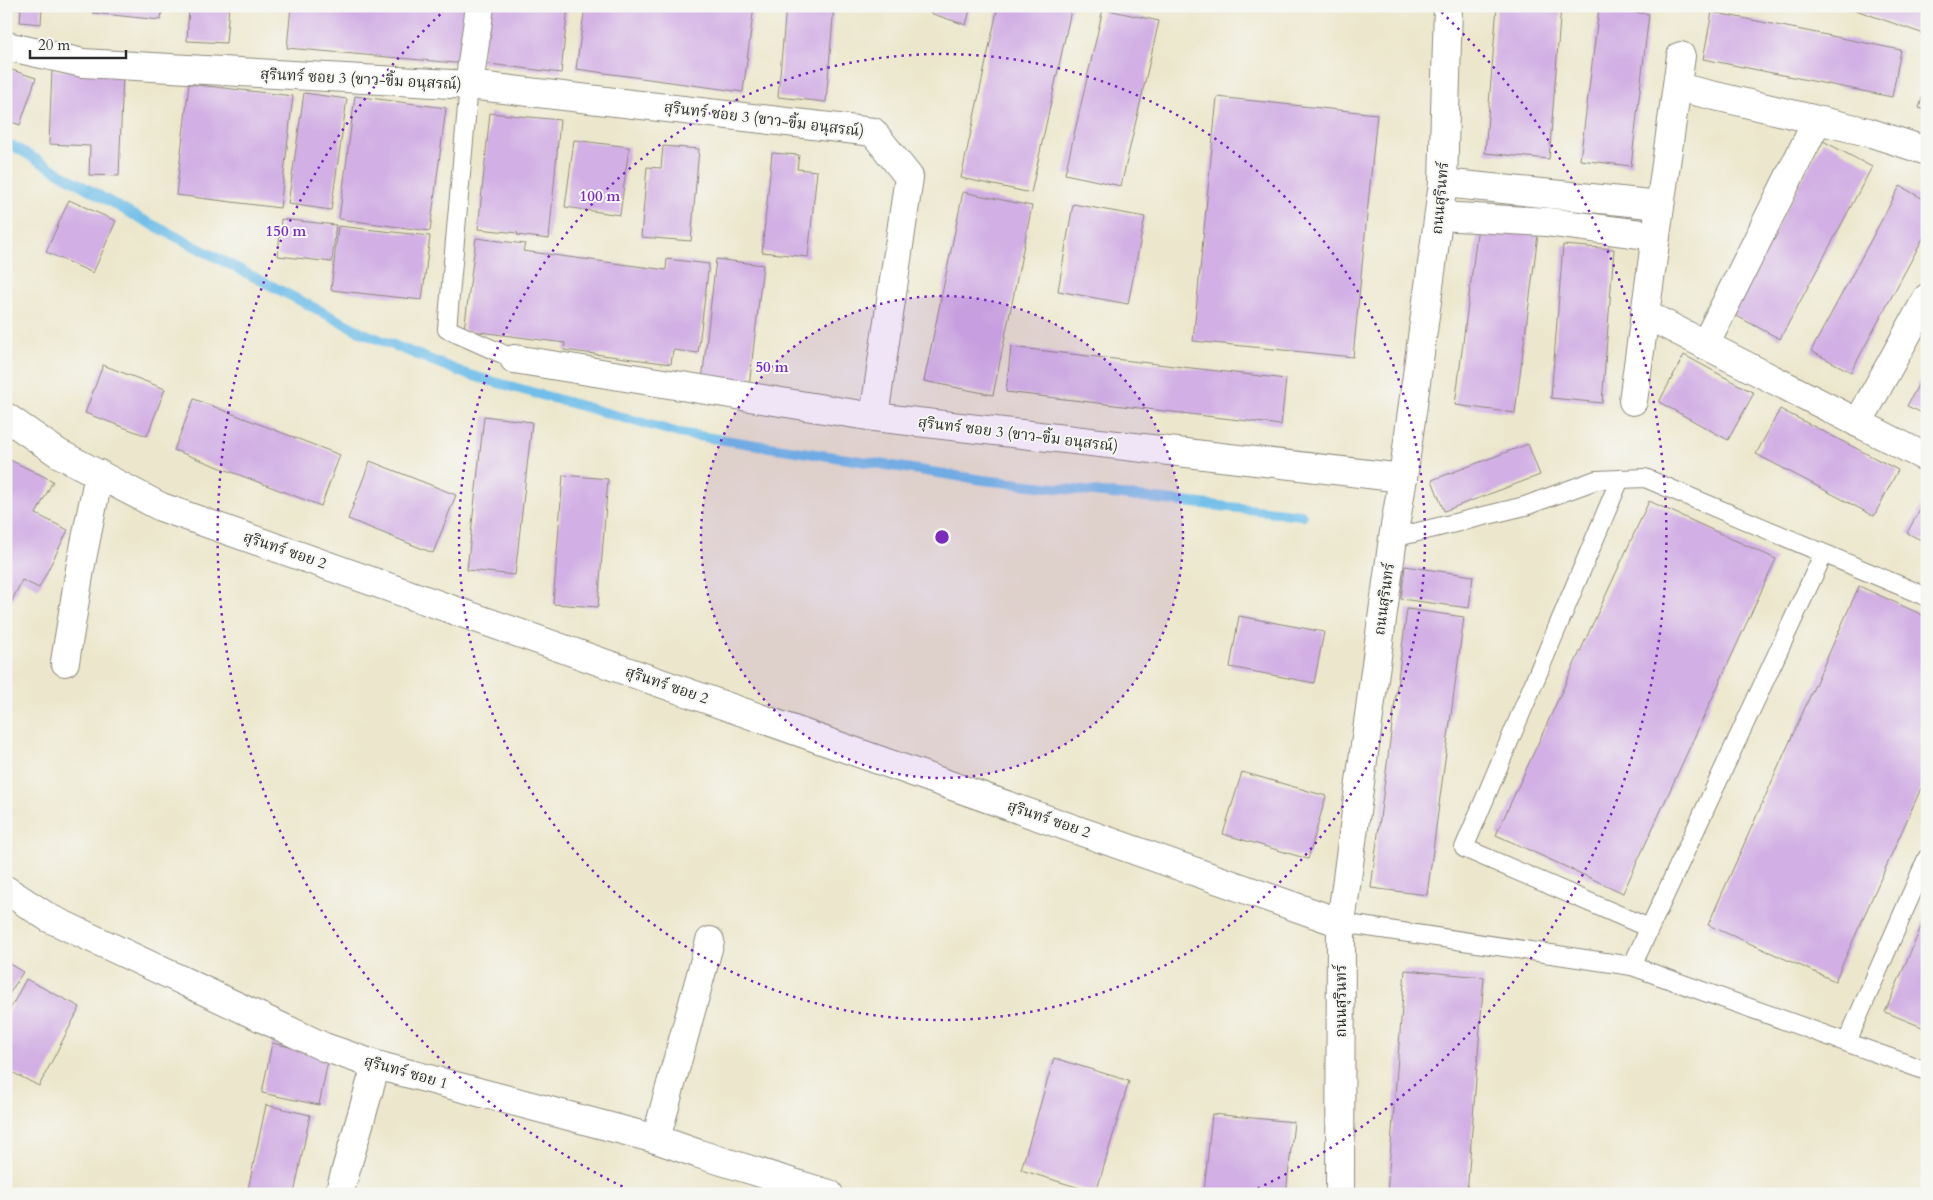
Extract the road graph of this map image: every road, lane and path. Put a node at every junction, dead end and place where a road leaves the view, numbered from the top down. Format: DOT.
graph roads {
  1 [pos="480,6"];
  2 [pos="1448,6"];
  3 [pos="6,46"];
  4 [pos="1681,56"];
  5 [pos="469,85"];
  6 [pos="1677,87"];
  7 [pos="1817,120"];
  8 [pos="1927,151"];
  9 [pos="1443,183"];
  10 [pos="1660,204"];
  11 [pos="1439,216"];
  12 [pos="1656,236"];
  13 [pos="1927,298"];
  14 [pos="1645,314"];
  15 [pos="1705,344"];
  16 [pos="514,360"];
  17 [pos="1633,401"];
  18 [pos="6,417"];
  19 [pos="874,417"];
  20 [pos="1858,423"];
  21 [pos="1927,458"];
  22 [pos="99,474"];
  23 [pos="1403,478"];
  24 [pos="1620,479"];
  25 [pos="1393,538"];
  26 [pos="1823,555"];
  27 [pos="1927,597"];
  28 [pos="65,662"];
  29 [pos="1927,858"];
  30 [pos="6,890"];
  31 [pos="1342,923"];
  32 [pos="1649,928"];
  33 [pos="710,941"];
  34 [pos="1632,966"];
  35 [pos="1846,1042"];
  36 [pos="376,1065"];
  37 [pos="1927,1071"];
  38 [pos="656,1139"];
  39 [pos="339,1194"];
  40 [pos="829,1194"];
  41 [pos="1340,1194"];
  1 -- 5 [label="street"];
  2 -- 9 [label="street, ถนนสุรินทร์"];
  3 -- 5 [label="street, สุรินทร์ ซอย 3 (ขาว-ขิ้ม อนุสรณ์)"];
  4 -- 6 [label="street"];
  5 -- 16 [label="lane"];
  5 -- 19 [label="street, สุรินทร์ ซอย 3 (ขาว-ขิ้ม อนุสรณ์)"];
  6 -- 7 [label="street"];
  6 -- 10 [label="street"];
  7 -- 8 [label="street"];
  7 -- 15 [label="street"];
  9 -- 10 [label="street"];
  9 -- 11 [label="street, ถนนสุรินทร์"];
  10 -- 12 [label="street"];
  11 -- 12 [label="street"];
  11 -- 23 [label="street, ถนนสุรินทร์"];
  12 -- 14 [label="street"];
  13 -- 20 [label="street"];
  14 -- 15 [label="street"];
  14 -- 17 [label="street"];
  15 -- 20 [label="street"];
  16 -- 19 [label="street"];
  18 -- 22 [label="street, สุรินทร์ ซอย 2"];
  19 -- 23 [label="street, สุรินทร์ ซอย 3 (ขาว-ขิ้ม อนุสรณ์)"];
  20 -- 21 [label="street"];
  22 -- 28 [label="street"];
  22 -- 31 [label="street, สุรินทร์ ซอย 2"];
  23 -- 25 [label="street, ถนนสุรินทร์"];
  24 -- 25 [label="lane"];
  24 -- 26 [label="lane"];
  24 -- 32 [label="lane"];
  25 -- 31 [label="street, ถนนสุรินทร์"];
  26 -- 27 [label="lane"];
  26 -- 32 [label="lane"];
  29 -- 35 [label="lane"];
  30 -- 36 [label="street, สุรินทร์ ซอย 1"];
  31 -- 34 [label="lane"];
  31 -- 41 [label="street, ถนนสุรินทร์"];
  32 -- 34 [label="lane"];
  33 -- 38 [label="street"];
  34 -- 35 [label="lane"];
  35 -- 37 [label="lane"];
  36 -- 38 [label="street, สุรินทร์ ซอย 1"];
  36 -- 39 [label="street"];
  38 -- 40 [label="street, สุรินทร์ ซอย 1"];
}
